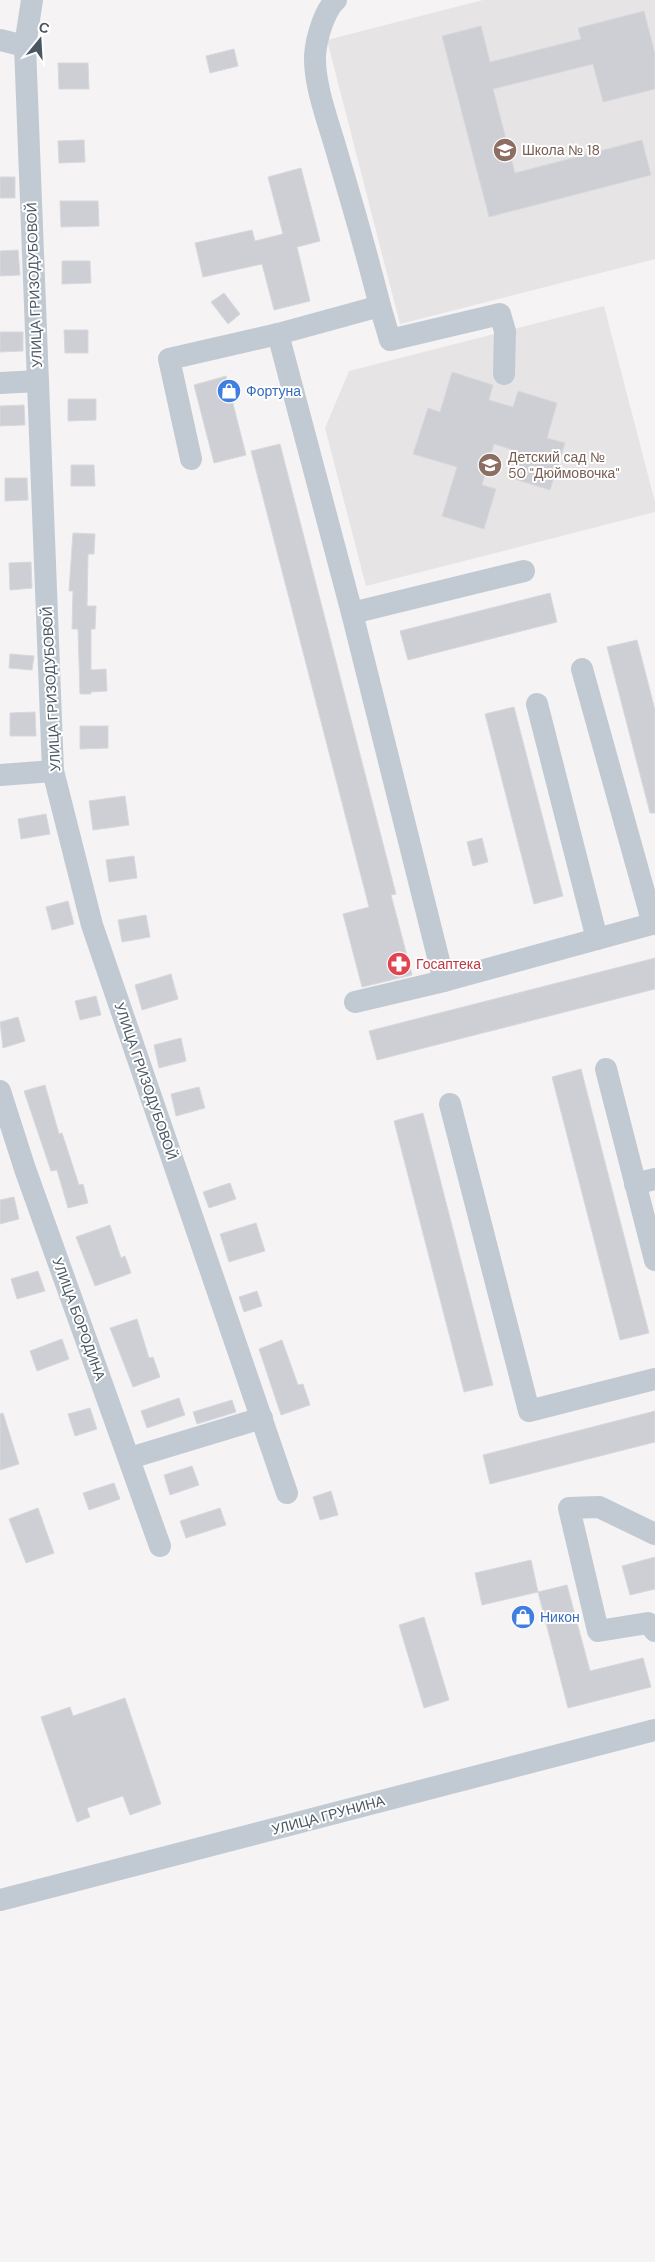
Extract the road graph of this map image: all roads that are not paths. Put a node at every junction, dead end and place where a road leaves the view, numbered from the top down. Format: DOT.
graph roads {
  1 [pos="32,0"];
  2 [pos="336,0"];
  3 [pos="0,40"];
  4 [pos="25,46"];
  5 [pos="380,306"];
  6 [pos="278,334"];
  7 [pos="504,374"];
  8 [pos="38,381"];
  9 [pos="0,383"];
  10 [pos="191,459"];
  11 [pos="524,571"];
  12 [pos="352,613"];
  13 [pos="582,668"];
  14 [pos="537,704"];
  15 [pos="53,771"];
  16 [pos="0,776"];
  17 [pos="654,923"];
  18 [pos="597,939"];
  19 [pos="444,981"];
  20 [pos="356,1002"];
  21 [pos="606,1068"];
  22 [pos="0,1091"];
  23 [pos="450,1104"];
  24 [pos="645,1182"];
  25 [pos="655,1260"];
  26 [pos="655,1379"];
  27 [pos="262,1418"];
  28 [pos="130,1458"];
  29 [pos="287,1493"];
  30 [pos="655,1534"];
  31 [pos="160,1546"];
  32 [pos="655,1631"];
  33 [pos="655,1730"];
  34 [pos="0,1900"];
  1 -- 4 [label="street, УЛИЦА ГРИЗОДУБОВОЙ"];
  2 -- 5 [label="street"];
  3 -- 4 [label="street"];
  4 -- 8 [label="street, УЛИЦА ГРИЗОДУБОВОЙ"];
  5 -- 6 [label="street"];
  5 -- 7 [label="street"];
  6 -- 10 [label="street"];
  6 -- 12 [label="street"];
  8 -- 9 [label="street"];
  8 -- 15 [label="street, УЛИЦА ГРИЗОДУБОВОЙ"];
  11 -- 12 [label="street"];
  12 -- 19 [label="street"];
  13 -- 17 [label="street"];
  14 -- 18 [label="street"];
  15 -- 16 [label="street"];
  15 -- 27 [label="street, УЛИЦА ГРИЗОДУБОВОЙ"];
  17 -- 18 [label="street"];
  18 -- 19 [label="street"];
  19 -- 20 [label="street"];
  21 -- 24 [label="street"];
  22 -- 28 [label="street, УЛИЦА БОРОДИНА"];
  23 -- 26 [label="street"];
  24 -- 25 [label="street"];
  27 -- 28 [label="street"];
  27 -- 29 [label="street, УЛИЦА ГРИЗОДУБОВОЙ"];
  28 -- 31 [label="street, УЛИЦА БОРОДИНА"];
  30 -- 32 [label="street"];
  33 -- 34 [label="street, УЛИЦА ГРУНИНА"];
}
